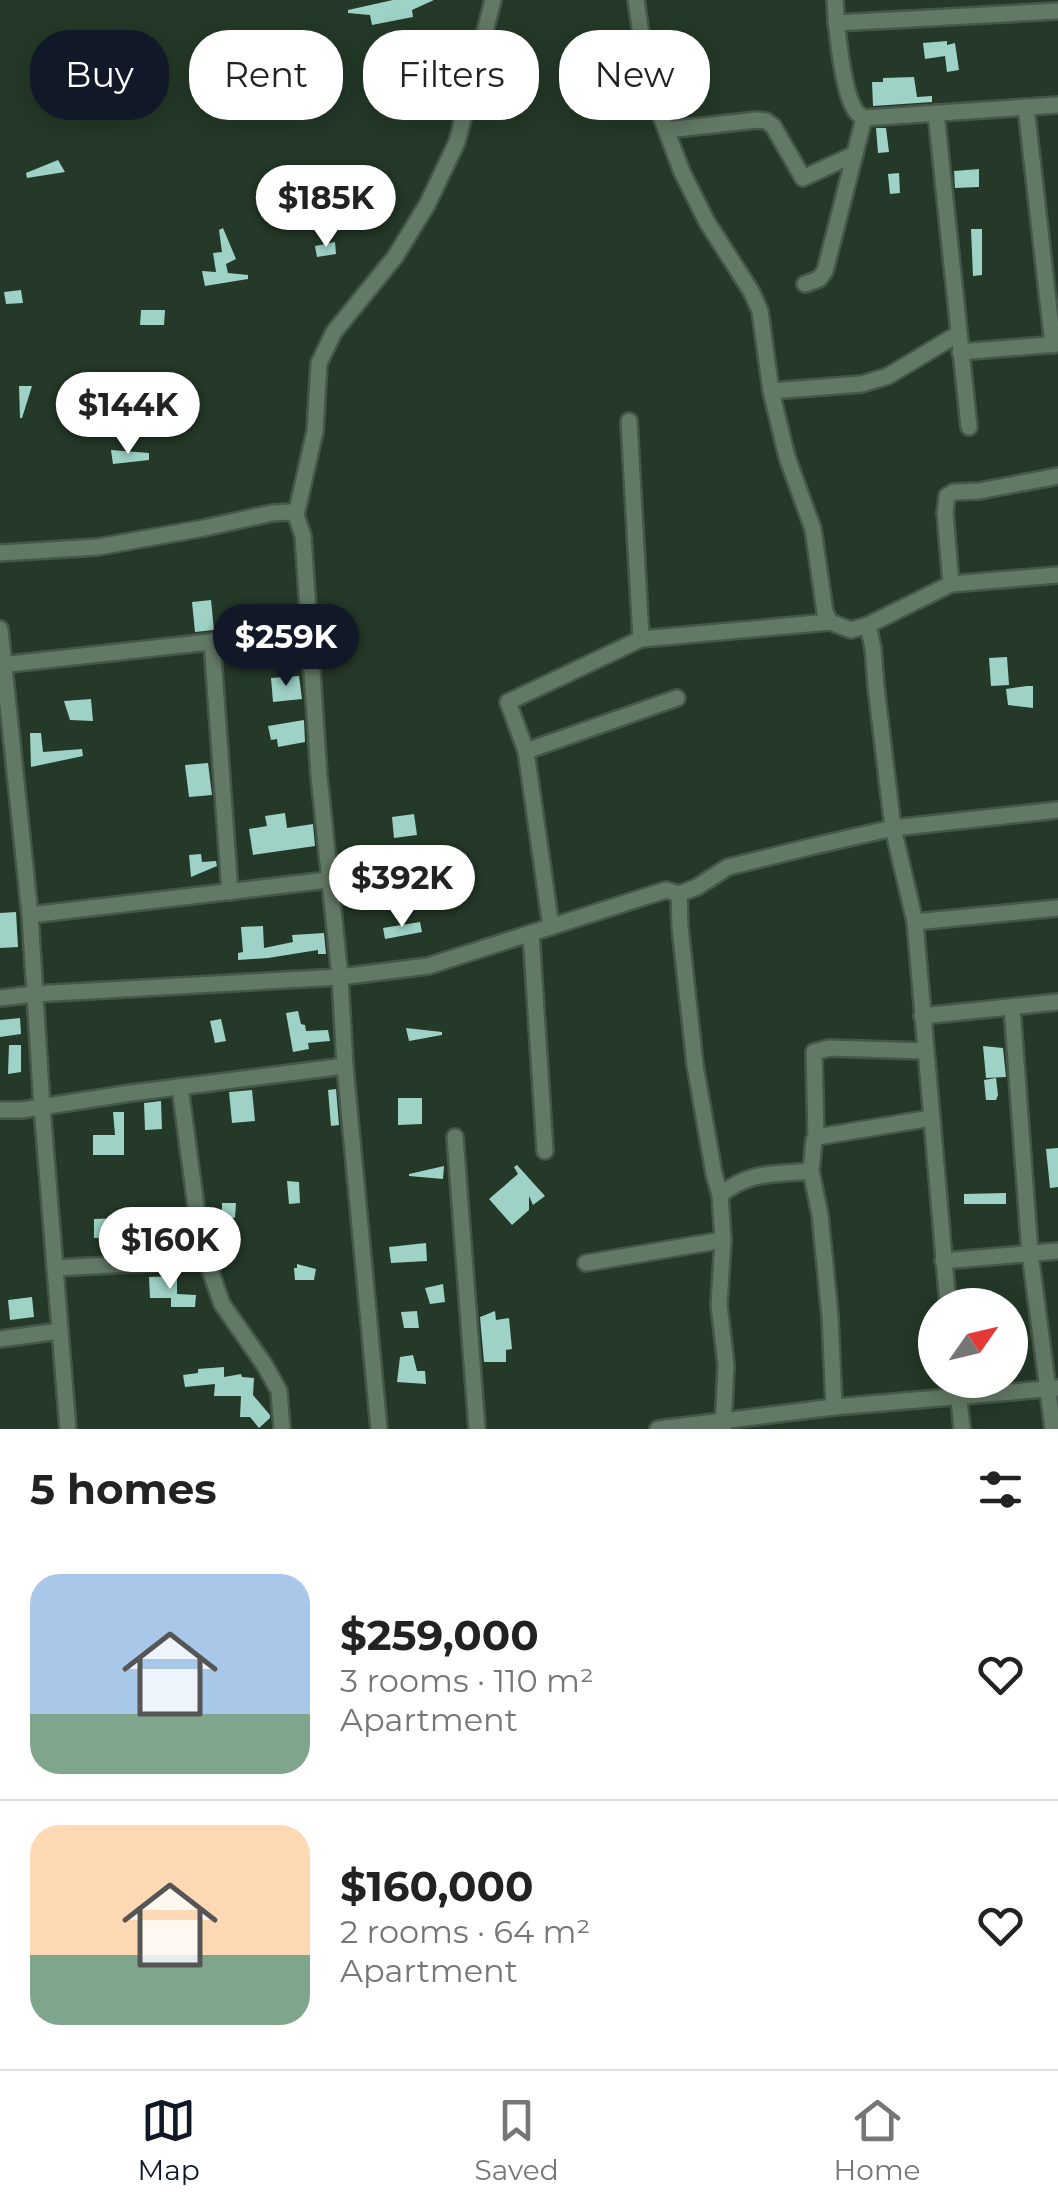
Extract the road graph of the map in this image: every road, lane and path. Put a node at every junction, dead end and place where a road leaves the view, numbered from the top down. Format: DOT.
graph roads {
  1 [pos="493,0"];
  2 [pos="636,0"];
  3 [pos="835,0"];
  4 [pos="1058,10"];
  5 [pos="836,24"];
  6 [pos="1058,105"];
  7 [pos="1026,107"];
  8 [pos="936,113"];
  9 [pos="864,118"];
  10 [pos="667,130"];
  11 [pos="854,154"];
  12 [pos="805,284"];
  13 [pos="958,334"];
  14 [pos="1056,344"];
  15 [pos="960,352"];
  16 [pos="772,391"];
  17 [pos="630,421"];
  18 [pos="970,427"];
  19 [pos="1058,476"];
  20 [pos="296,515"];
  21 [pos="0,552"];
  22 [pos="1058,576"];
  23 [pos="951,584"];
  24 [pos="830,622"];
  25 [pos="868,625"];
  26 [pos="0,630"];
  27 [pos="309,631"];
  28 [pos="641,639"];
  29 [pos="212,642"];
  30 [pos="2,665"];
  31 [pos="677,698"];
  32 [pos="526,751"];
  33 [pos="1058,810"];
  34 [pos="893,828"];
  35 [pos="328,880"];
  36 [pos="230,892"];
  37 [pos="679,894"];
  38 [pos="1058,908"];
  39 [pos="30,914"];
  40 [pos="915,922"];
  41 [pos="551,927"];
  42 [pos="531,933"];
  43 [pos="340,977"];
  44 [pos="35,994"];
  45 [pos="0,998"];
  46 [pos="1058,1002"];
  47 [pos="1012,1007"];
  48 [pos="922,1016"];
  49 [pos="925,1051"];
  50 [pos="345,1066"];
  51 [pos="180,1087"];
  52 [pos="42,1107"];
  53 [pos="0,1110"];
  54 [pos="931,1118"];
  55 [pos="455,1137"];
  56 [pos="816,1137"];
  57 [pos="545,1151"];
  58 [pos="811,1171"];
  59 [pos="720,1194"];
  60 [pos="723,1240"];
  61 [pos="1058,1251"];
  62 [pos="1030,1253"];
  63 [pos="206,1260"];
  64 [pos="944,1261"];
  65 [pos="586,1262"];
  66 [pos="55,1268"];
  67 [pos="946,1288"];
  68 [pos="60,1330"];
  69 [pos="0,1339"];
  70 [pos="1053,1388"];
  71 [pos="918,1394"];
  72 [pos="958,1398"];
  73 [pos="834,1407"];
  74 [pos="723,1426"];
  75 [pos="68,1429"];
  76 [pos="282,1429"];
  77 [pos="379,1429"];
  78 [pos="477,1429"];
  79 [pos="658,1429"];
  80 [pos="962,1429"];
  81 [pos="1054,1429"];
  1 -- 20 [label="street"];
  2 -- 10 [label="street"];
  3 -- 5 [label="street"];
  4 -- 5 [label="street"];
  5 -- 9 [label="street"];
  6 -- 7 [label="street"];
  7 -- 8 [label="street"];
  7 -- 14 [label="street"];
  8 -- 9 [label="street"];
  8 -- 13 [label="street"];
  9 -- 11 [label="street"];
  10 -- 11 [label="street"];
  10 -- 16 [label="street"];
  11 -- 12 [label="street"];
  13 -- 15 [label="street"];
  13 -- 16 [label="street"];
  14 -- 15 [label="street"];
  15 -- 18 [label="street"];
  16 -- 24 [label="street"];
  17 -- 28 [label="street"];
  19 -- 23 [label="street"];
  20 -- 21 [label="street"];
  20 -- 27 [label="street"];
  22 -- 23 [label="street"];
  23 -- 25 [label="street"];
  24 -- 25 [label="street"];
  24 -- 28 [label="street"];
  25 -- 34 [label="street"];
  26 -- 30 [label="street"];
  27 -- 29 [label="street"];
  27 -- 35 [label="street"];
  28 -- 32 [label="street"];
  29 -- 30 [label="street"];
  29 -- 36 [label="street"];
  30 -- 39 [label="street"];
  31 -- 32 [label="street"];
  32 -- 41 [label="street"];
  33 -- 34 [label="street"];
  34 -- 37 [label="street"];
  34 -- 40 [label="street"];
  35 -- 36 [label="street"];
  35 -- 43 [label="street"];
  36 -- 39 [label="street"];
  37 -- 41 [label="street"];
  37 -- 59 [label="street"];
  38 -- 40 [label="street"];
  39 -- 44 [label="street"];
  40 -- 48 [label="street"];
  41 -- 42 [label="street"];
  42 -- 43 [label="street"];
  42 -- 57 [label="street"];
  43 -- 44 [label="street"];
  43 -- 50 [label="street"];
  44 -- 45 [label="street"];
  44 -- 52 [label="street"];
  46 -- 47 [label="street"];
  47 -- 48 [label="street"];
  47 -- 62 [label="street"];
  48 -- 49 [label="street"];
  49 -- 54 [label="street"];
  49 -- 56 [label="street"];
  50 -- 51 [label="street"];
  50 -- 77 [label="street"];
  51 -- 52 [label="street"];
  51 -- 63 [label="street"];
  52 -- 53 [label="street"];
  52 -- 66 [label="street"];
  54 -- 56 [label="street"];
  54 -- 64 [label="street"];
  55 -- 78 [label="street"];
  56 -- 58 [label="street"];
  58 -- 59 [label="street"];
  58 -- 73 [label="street"];
  59 -- 60 [label="street"];
  60 -- 65 [label="street"];
  60 -- 74 [label="street"];
  61 -- 62 [label="street"];
  62 -- 64 [label="street"];
  62 -- 70 [label="street"];
  63 -- 66 [label="street"];
  63 -- 76 [label="street"];
  64 -- 67 [label="street"];
  66 -- 68 [label="street"];
  68 -- 69 [label="street"];
  68 -- 75 [label="street"];
  70 -- 81 [label="street"];
  71 -- 73 [label="street"];
  72 -- 80 [label="street"];
  73 -- 74 [label="street"];
  74 -- 79 [label="street"];
}
